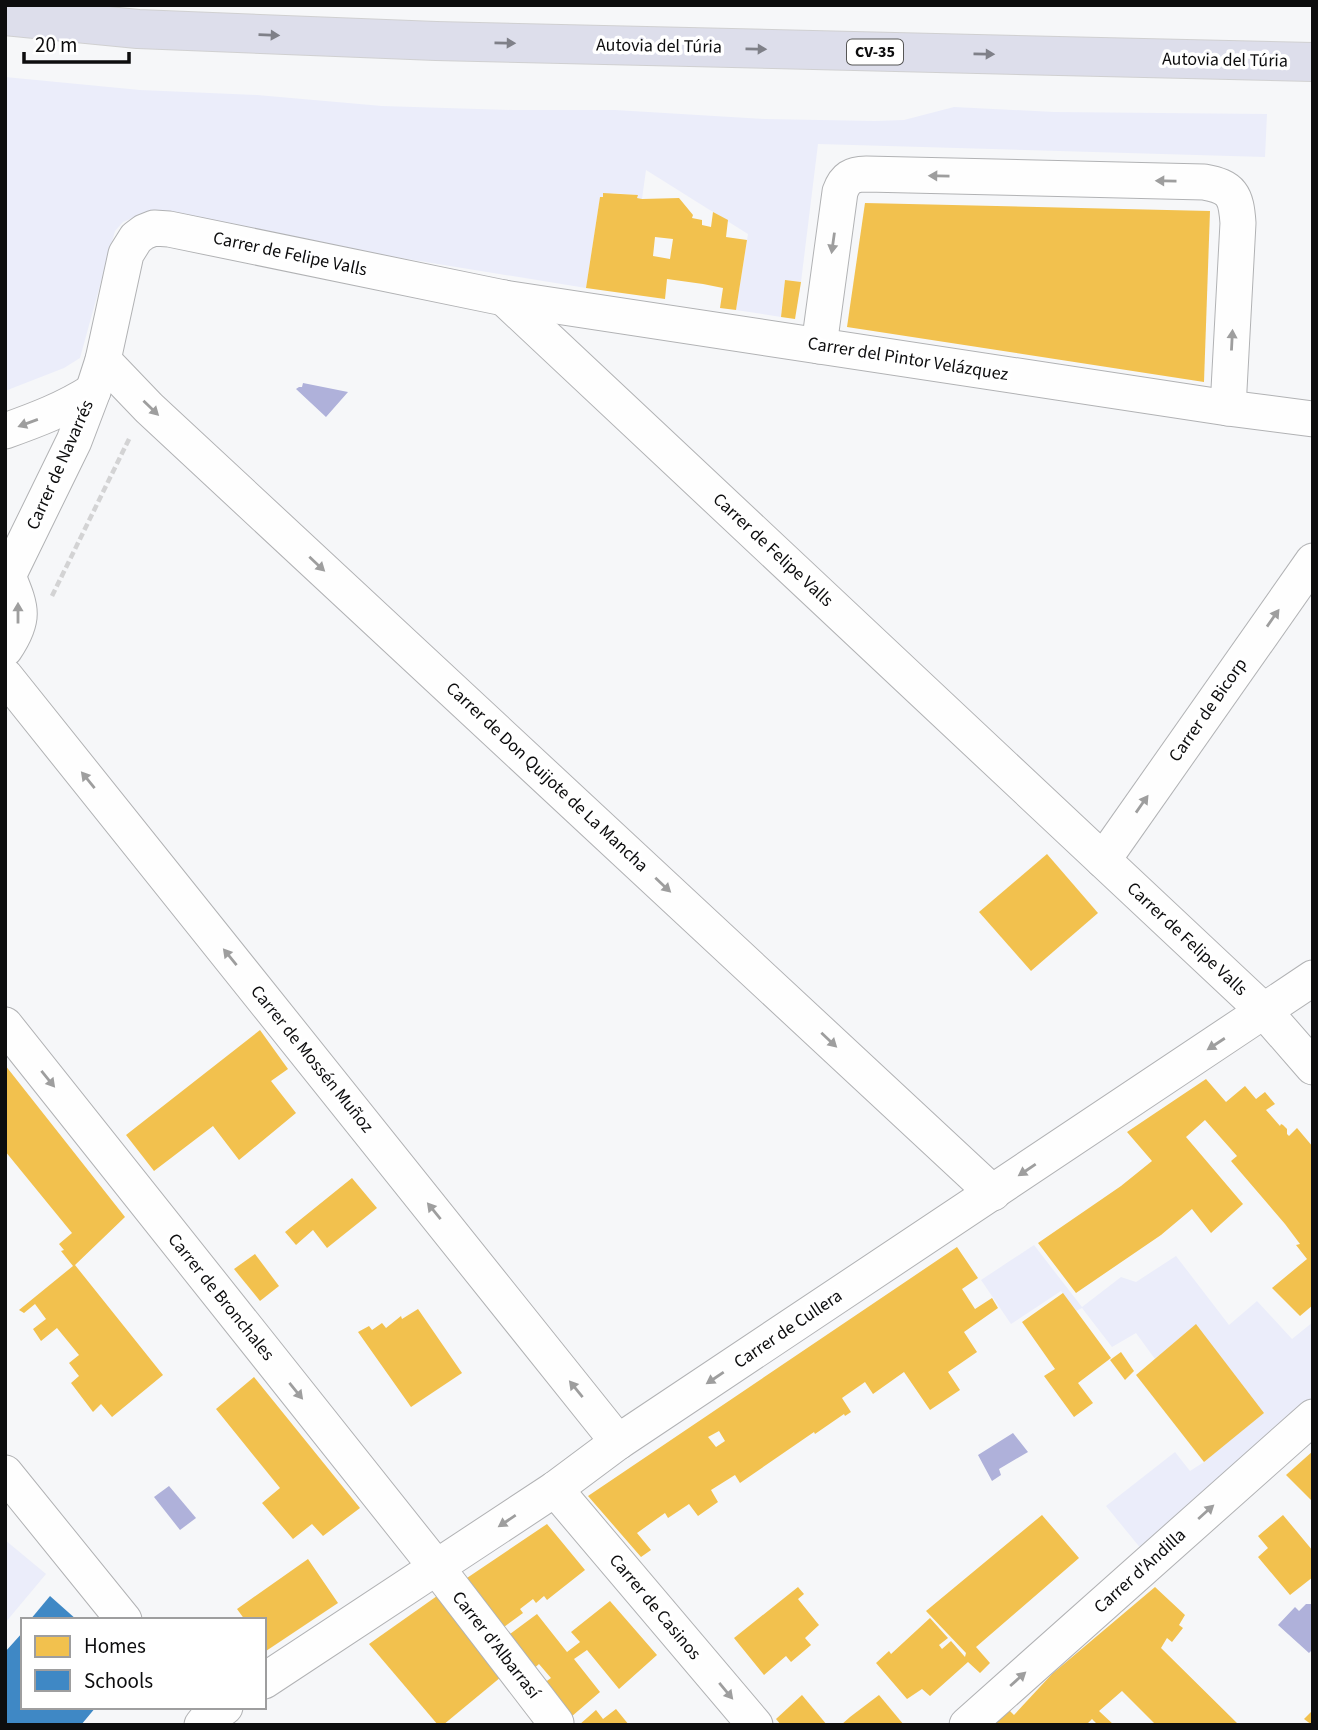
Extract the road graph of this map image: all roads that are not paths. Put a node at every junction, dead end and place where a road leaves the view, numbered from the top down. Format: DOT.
graph roads {
  1 [pos="5,16"];
  2 [pos="1313,62"];
  3 [pos="136,238"];
  4 [pos="504,298"];
  5 [pos="819,346"];
  6 [pos="98,375"];
  7 [pos="1228,408"];
  8 [pos="1313,419"];
  9 [pos="5,431"];
  10 [pos="1313,561"];
  11 [pos="6,575"];
  12 [pos="5,649"];
  13 [pos="5,677"];
  14 [pos="1103,860"];
  15 [pos="1313,978"];
  16 [pos="1265,1012"];
  17 [pos="5,1026"];
  18 [pos="1313,1067"];
  19 [pos="993,1193"];
  20 [pos="1313,1417"];
  21 [pos="618,1442"];
  22 [pos="5,1473"];
  23 [pos="555,1489"];
  24 [pos="437,1568"];
  25 [pos="122,1618"];
  26 [pos="266,1680"];
  27 [pos="556,1723"];
  28 [pos="755,1725"];
  29 [pos="967,1725"];
  1 -- 2 [label="highway, Autovia del Túria / CV-35, one-way"];
  3 -- 4 [label="street, Carrer de Felipe Valls"];
  3 -- 6 [label="street, Carrer de Navarrés"];
  4 -- 5 [label="street, Carrer del Pintor Velázquez"];
  4 -- 14 [label="street, Carrer de Felipe Valls"];
  5 -- 7 [label="street, Carrer del Pintor Velázquez"];
  7 -- 5 [label="street, one-way"];
  6 -- 9 [label="street, Carrer de Navarrés, one-way"];
  6 -- 11 [label="street, Carrer de Navarrés"];
  6 -- 19 [label="street, Carrer de Don Quijote de La Mancha, one-way"];
  7 -- 8 [label="street, Carrer del Pintor Velázquez"];
  14 -- 10 [label="street, Carrer de Bicorp, one-way"];
  12 -- 11 [label="street, Carrer de Navarrés, one-way"];
  21 -- 13 [label="street, Carrer de Mossén Muñoz, one-way"];
  14 -- 16 [label="street, Carrer de Felipe Valls"];
  15 -- 16 [label="street, Carrer de Cullera"];
  16 -- 18 [label="street, Carrer de Felipe Valls"];
  16 -- 19 [label="street, Carrer de Cullera, one-way"];
  17 -- 24 [label="street, Carrer de Bronchales, one-way"];
  19 -- 21 [label="street, Carrer de Cullera, one-way"];
  29 -- 20 [label="street, Carrer d'Andilla, one-way"];
  21 -- 23 [label="street, Carrer de Cullera"];
  22 -- 25 [label="street"];
  23 -- 24 [label="street, Carrer de Cullera, one-way"];
  23 -- 28 [label="street, Carrer de Casinos, one-way"];
  24 -- 26 [label="street, Carrer de Cullera"];
  24 -- 27 [label="street, Carrer d'Albarrasí"];
}
